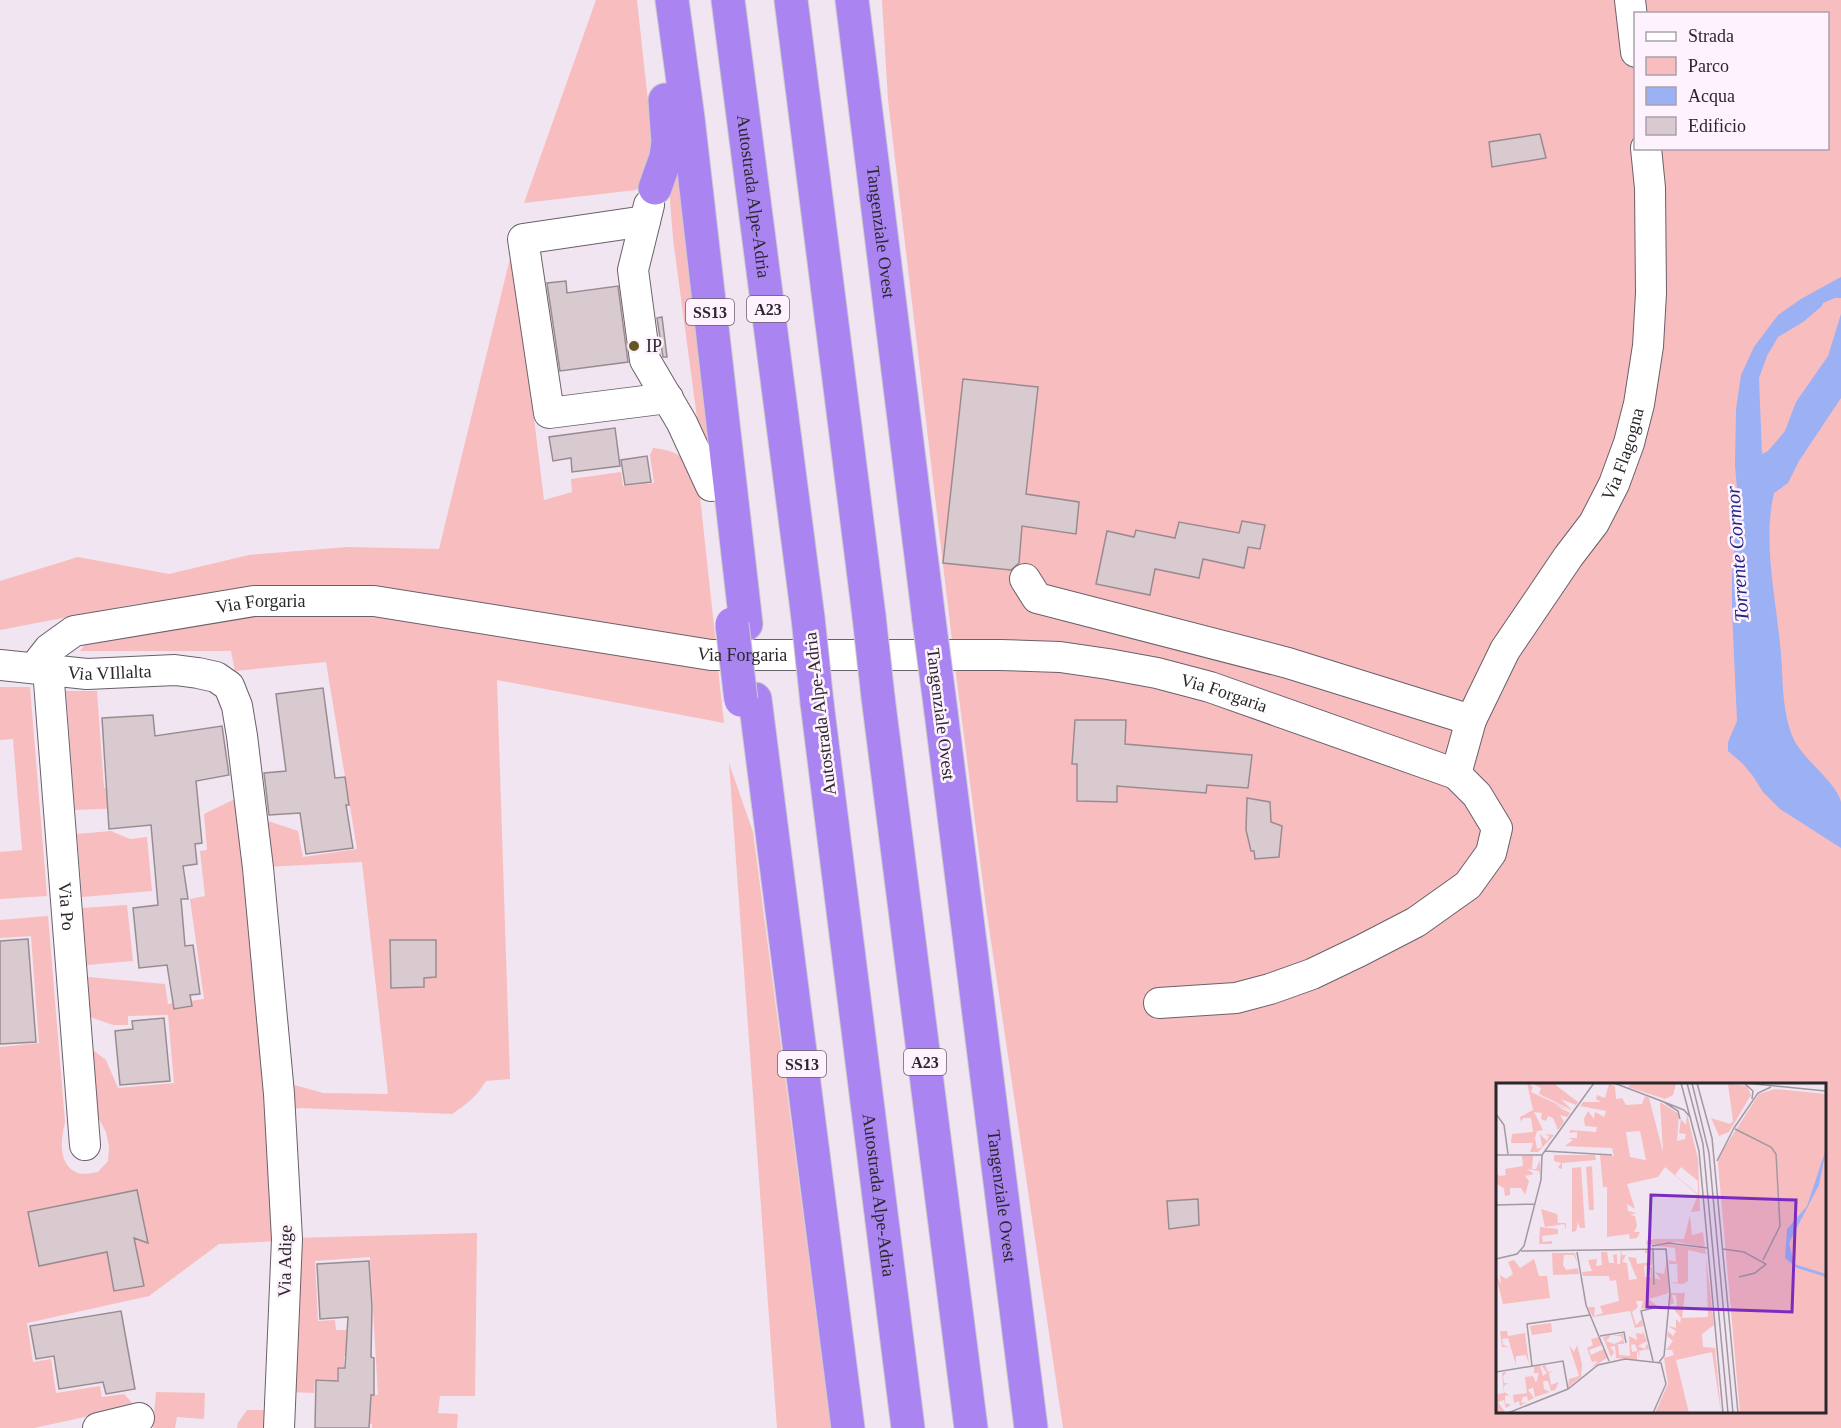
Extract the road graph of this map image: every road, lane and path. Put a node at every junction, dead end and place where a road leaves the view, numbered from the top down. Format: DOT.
graph roads {
  1 [pos="652,0"];
  2 [pos="672,0"];
  3 [pos="728,0"];
  4 [pos="791,0"];
  5 [pos="852,0"];
  6 [pos="1630,0"];
  7 [pos="1634,42"];
  8 [pos="1646,150"];
  9 [pos="655,188"];
  10 [pos="645,221"];
  11 [pos="668,398"];
  12 [pos="711,486"];
  13 [pos="1025,579"];
  14 [pos="739,624"];
  15 [pos="0,666"];
  16 [pos="41,669"];
  17 [pos="216,677"];
  18 [pos="1471,720"];
  19 [pos="1456,774"];
  20 [pos="1159,1003"];
  21 [pos="86,1145"];
  22 [pos="139,1418"];
  23 [pos="98,1428"];
  24 [pos="279,1428"];
  25 [pos="848,1428"];
  26 [pos="908,1428"];
  27 [pos="971,1428"];
  28 [pos="1031,1428"];
  1 -- 9 [label="highway"];
  2 -- 14 [label="highway, SS13"];
  3 -- 26 [label="highway, Autostrada Alpe-Adria / A23, bridge"];
  4 -- 27 [label="highway, A23, bridge"];
  5 -- 28 [label="highway, Tangenziale Ovest, bridge"];
  6 -- 7 [label="street"];
  8 -- 18 [label="street, Via Flagogna"];
  9 -- 10 [label="street"];
  10 -- 11 [label="street"];
  10 -- 11 [label="street"];
  11 -- 12 [label="street"];
  12 -- 14 [label="highway"];
  13 -- 18 [label="street"];
  14 -- 25 [label="highway, SS13"];
  15 -- 16 [label="street, Via VIllalta"];
  16 -- 17 [label="street, Via VIllalta"];
  16 -- 19 [label="street, Via Forgaria"];
  16 -- 21 [label="street, Via Po"];
  17 -- 24 [label="street, Via Adige"];
  18 -- 19 [label="street"];
  19 -- 20 [label="street, Via Forgaria"];
  22 -- 23 [label="street"];
}
